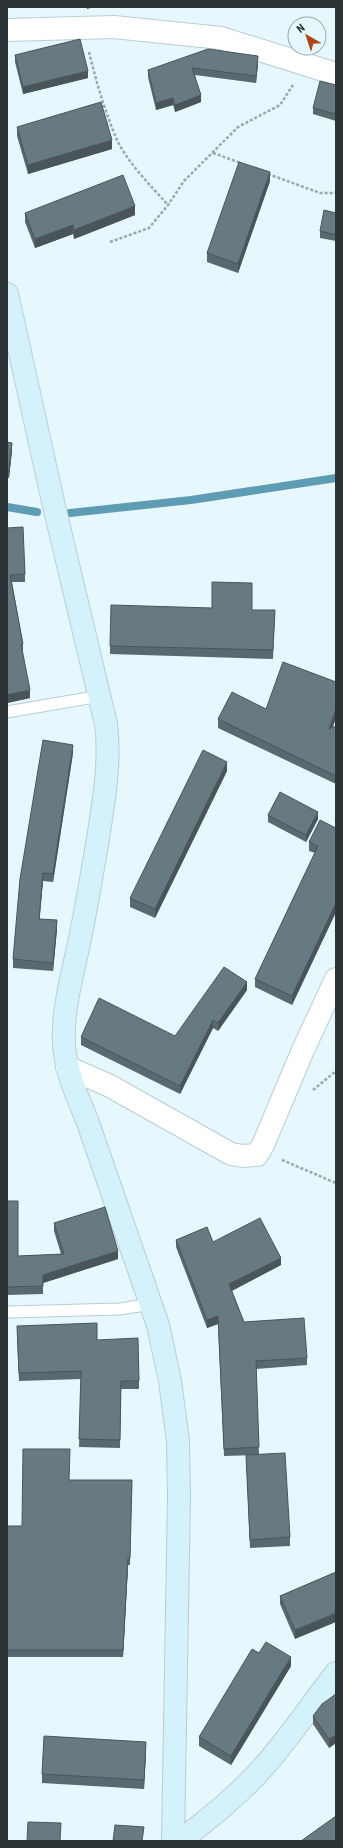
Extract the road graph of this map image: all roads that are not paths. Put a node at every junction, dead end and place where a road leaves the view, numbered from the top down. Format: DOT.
graph roads {
  1 [pos="7,30"];
  2 [pos="336,74"];
  3 [pos="7,294"];
  4 [pos="100,696"];
  5 [pos="7,712"];
  6 [pos="336,978"];
  7 [pos="67,1067"];
  8 [pos="151,1304"];
  9 [pos="7,1312"];
  10 [pos="336,1673"];
  11 [pos="173,1841"];
  12 [pos="180,1841"];
  1 -- 2 [label="street"];
  3 -- 4 [label="street"];
  4 -- 5 [label="lane"];
  4 -- 7 [label="street"];
  6 -- 7 [label="street"];
  7 -- 8 [label="street"];
  8 -- 9 [label="lane"];
  8 -- 11 [label="street"];
  10 -- 12 [label="street"];
}
